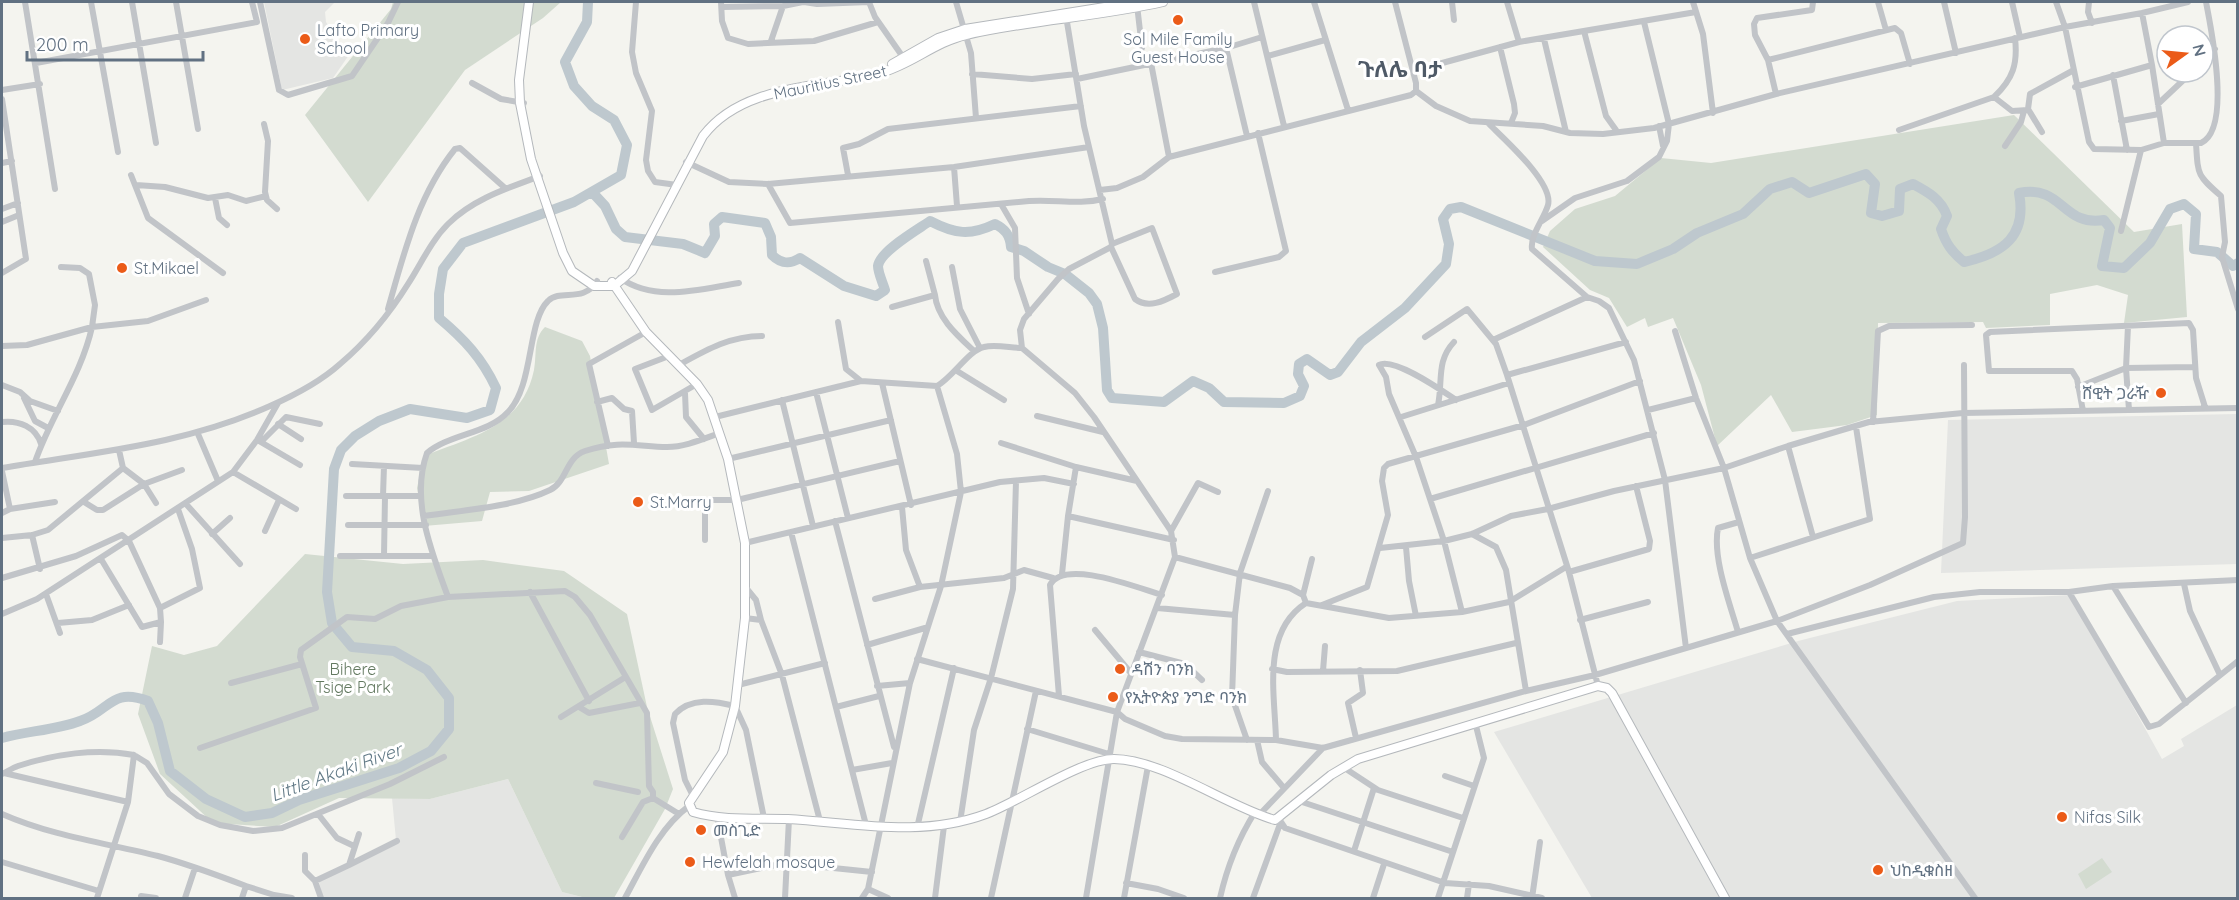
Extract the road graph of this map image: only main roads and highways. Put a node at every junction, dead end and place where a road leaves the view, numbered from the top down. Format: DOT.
graph roads {
  1 [pos="531,2"];
  2 [pos="1163,2"];
  3 [pos="1137,4"];
  4 [pos="617,282"];
  5 [pos="1725,898"];
  1 -- 4 [label="main road"];
  2 -- 3 [label="main road, Mauritius Street"];
  3 -- 4 [label="main road, Mauritius Street"];
  4 -- 5 [label="main road"];
}
